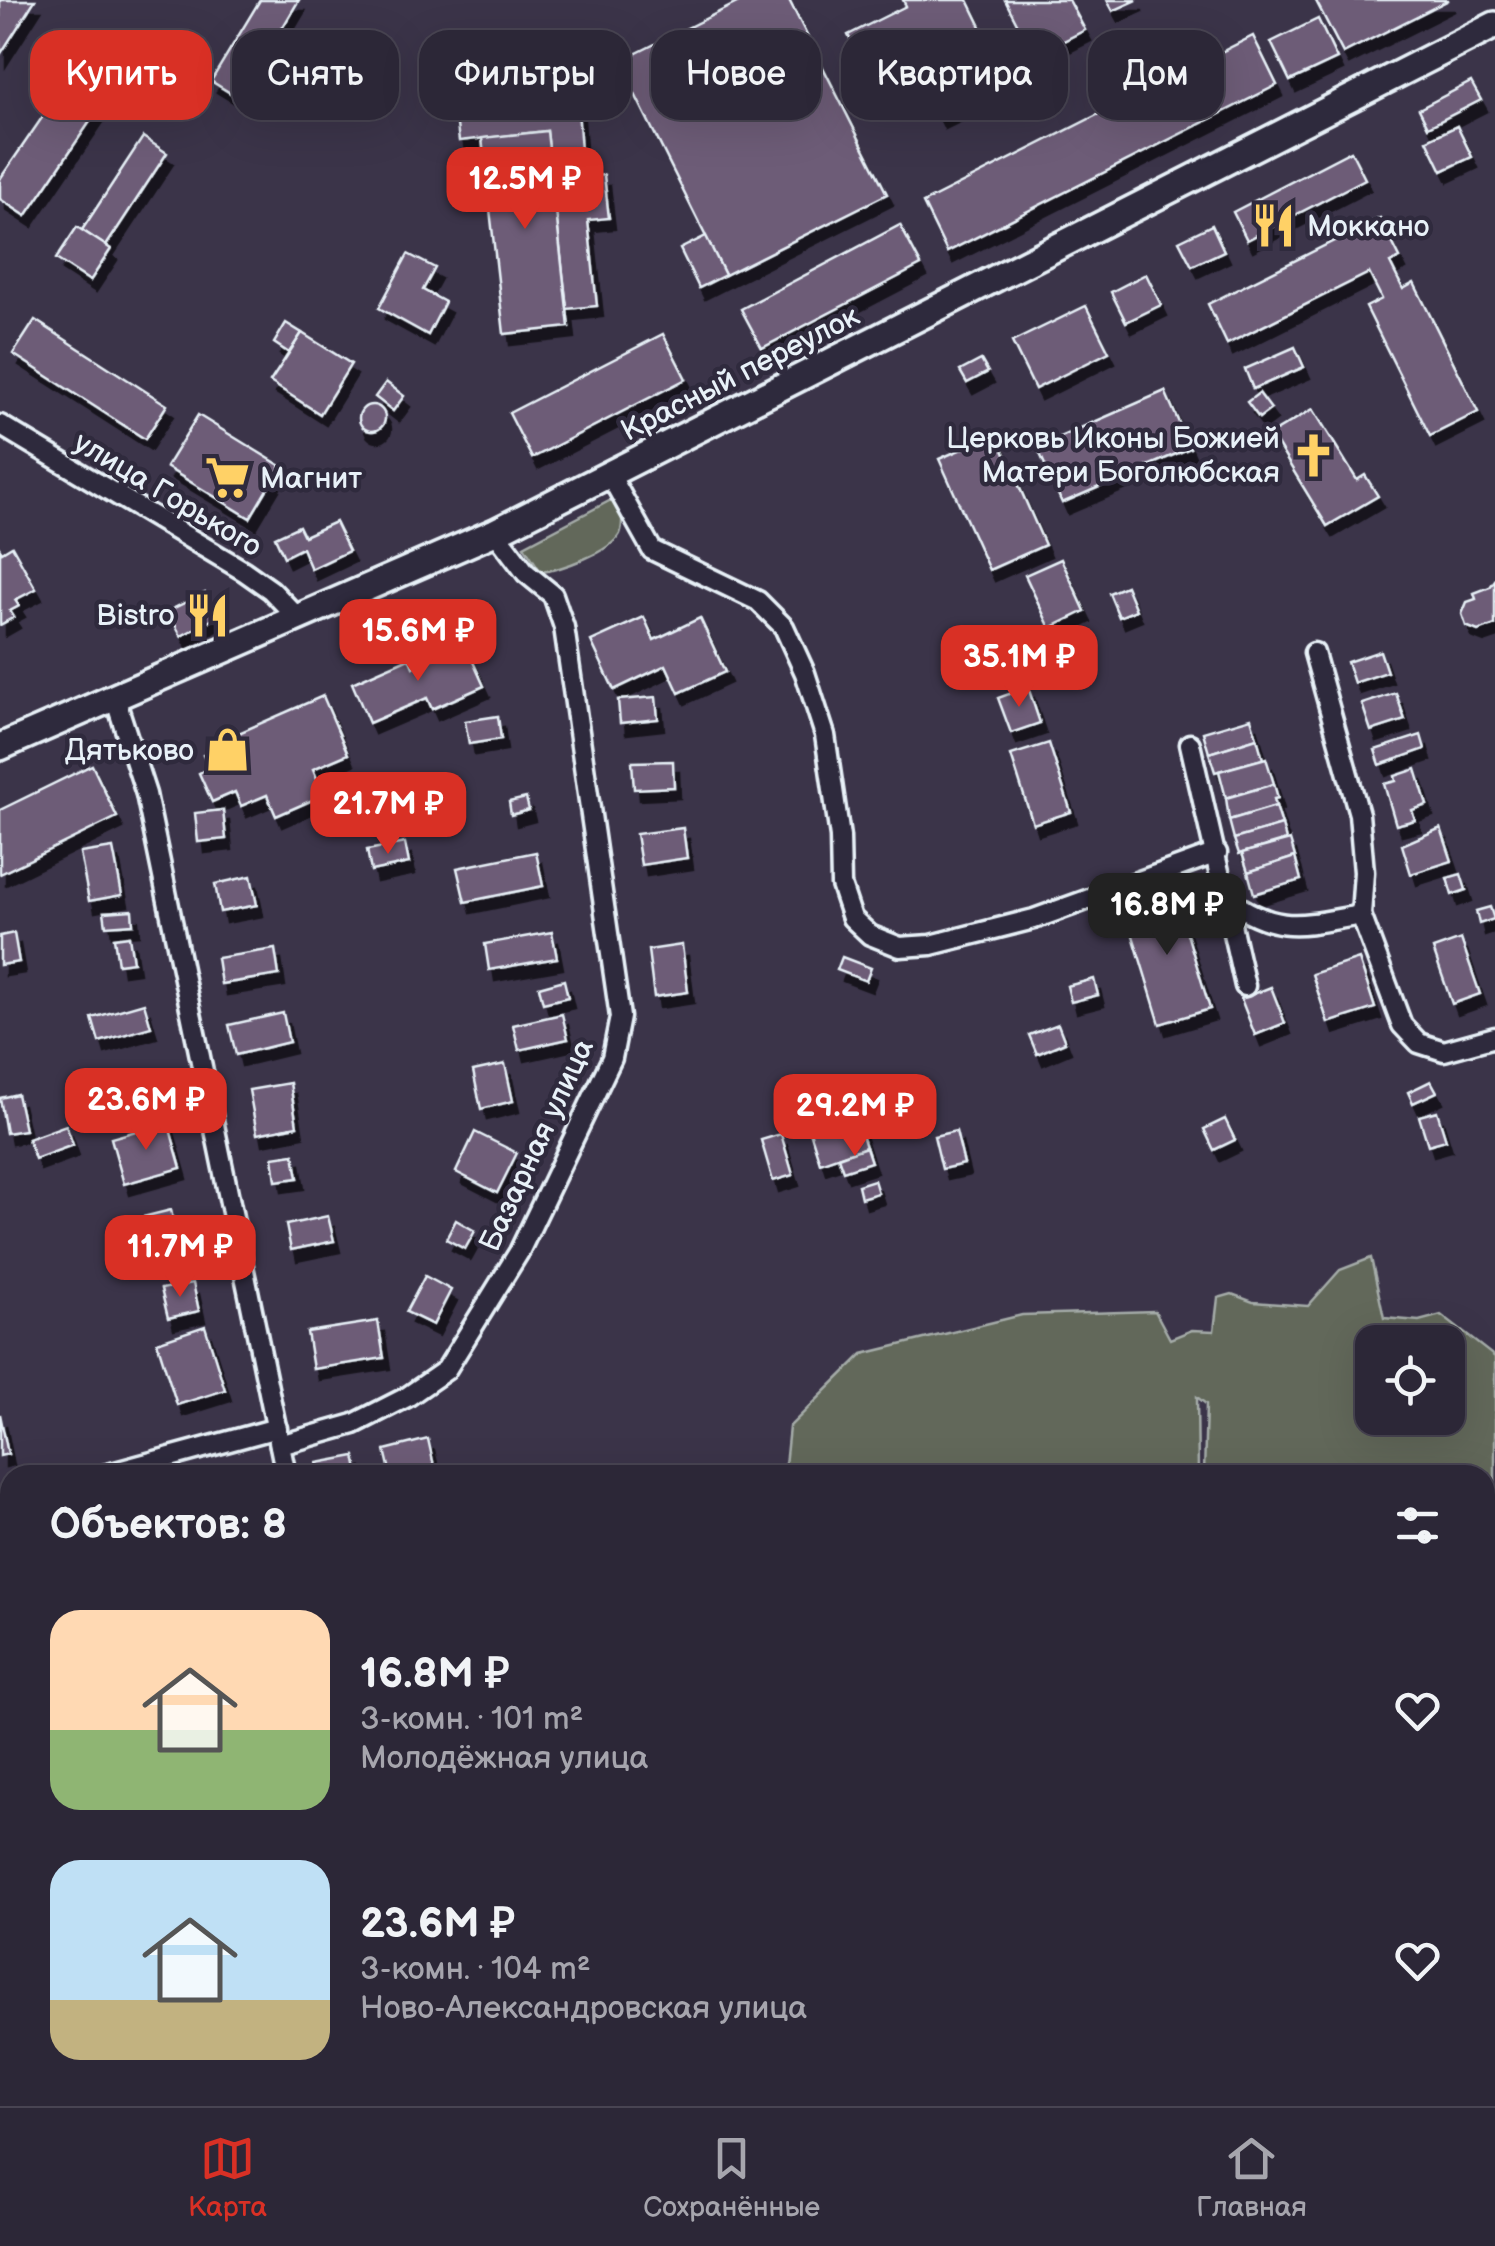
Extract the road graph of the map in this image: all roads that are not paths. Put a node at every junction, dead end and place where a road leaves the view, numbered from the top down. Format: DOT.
graph roads {
  1 [pos="1495,24"];
  2 [pos="0,425"];
  3 [pos="610,475"];
  4 [pos="494,532"];
  5 [pos="299,620"];
  6 [pos="1314,653"];
  7 [pos="115,698"];
  8 [pos="1190,744"];
  9 [pos="0,747"];
  10 [pos="1216,853"];
  11 [pos="1226,898"];
  12 [pos="1361,915"];
  13 [pos="1245,986"];
  14 [pos="1495,1037"];
  15 [pos="279,1436"];
  16 [pos="149,1465"];
  17 [pos="284,1465"];
  1 -- 3 [label="main road, Красный переулок"];
  2 -- 5 [label="street, улица Горького"];
  3 -- 4 [label="main road, Красный переулок"];
  3 -- 10 [label="street"];
  4 -- 5 [label="main road, Красный переулок"];
  4 -- 15 [label="street, Базарная улица"];
  5 -- 7 [label="main road, Красный переулок"];
  6 -- 12 [label="street"];
  7 -- 9 [label="main road, Красный переулок"];
  7 -- 15 [label="street"];
  8 -- 10 [label="street"];
  10 -- 11 [label="street"];
  11 -- 12 [label="street"];
  11 -- 13 [label="street"];
  12 -- 14 [label="street"];
  15 -- 16 [label="street, Базарная улица"];
  15 -- 17 [label="street"];
}
